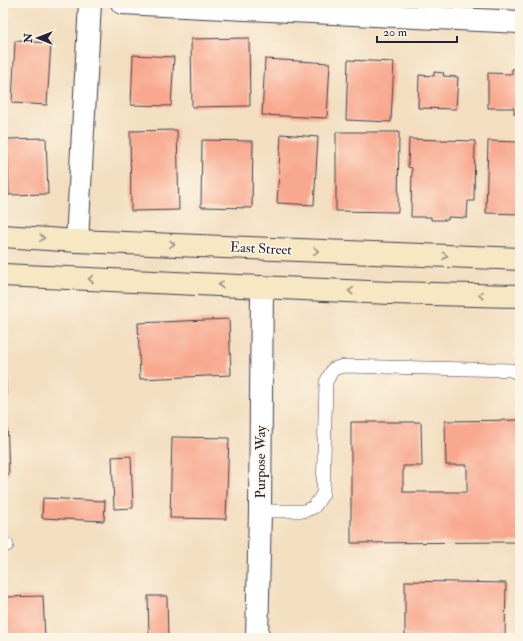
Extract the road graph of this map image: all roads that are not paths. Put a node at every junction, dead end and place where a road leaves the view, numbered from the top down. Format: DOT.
graph roads {
  1 [pos="90,3"];
  2 [pos="122,3"];
  3 [pos="201,5"];
  4 [pos="520,22"];
  5 [pos="3,236"];
  6 [pos="77,241"];
  7 [pos="520,259"];
  8 [pos="3,275"];
  9 [pos="262,286"];
  10 [pos="520,296"];
  11 [pos="520,374"];
  12 [pos="260,511"];
  13 [pos="257,638"];
  1 -- 6 [label="street"];
  2 -- 3 [label="street"];
  3 -- 4 [label="street"];
  5 -- 6 [label="main road, East Street, one-way"];
  6 -- 7 [label="main road, East Street, one-way"];
  9 -- 8 [label="main road, one-way"];
  10 -- 9 [label="main road, one-way"];
  9 -- 12 [label="street, Purpose Way"];
  11 -- 12 [label="lane"];
  12 -- 13 [label="street, Purpose Way"];
}
